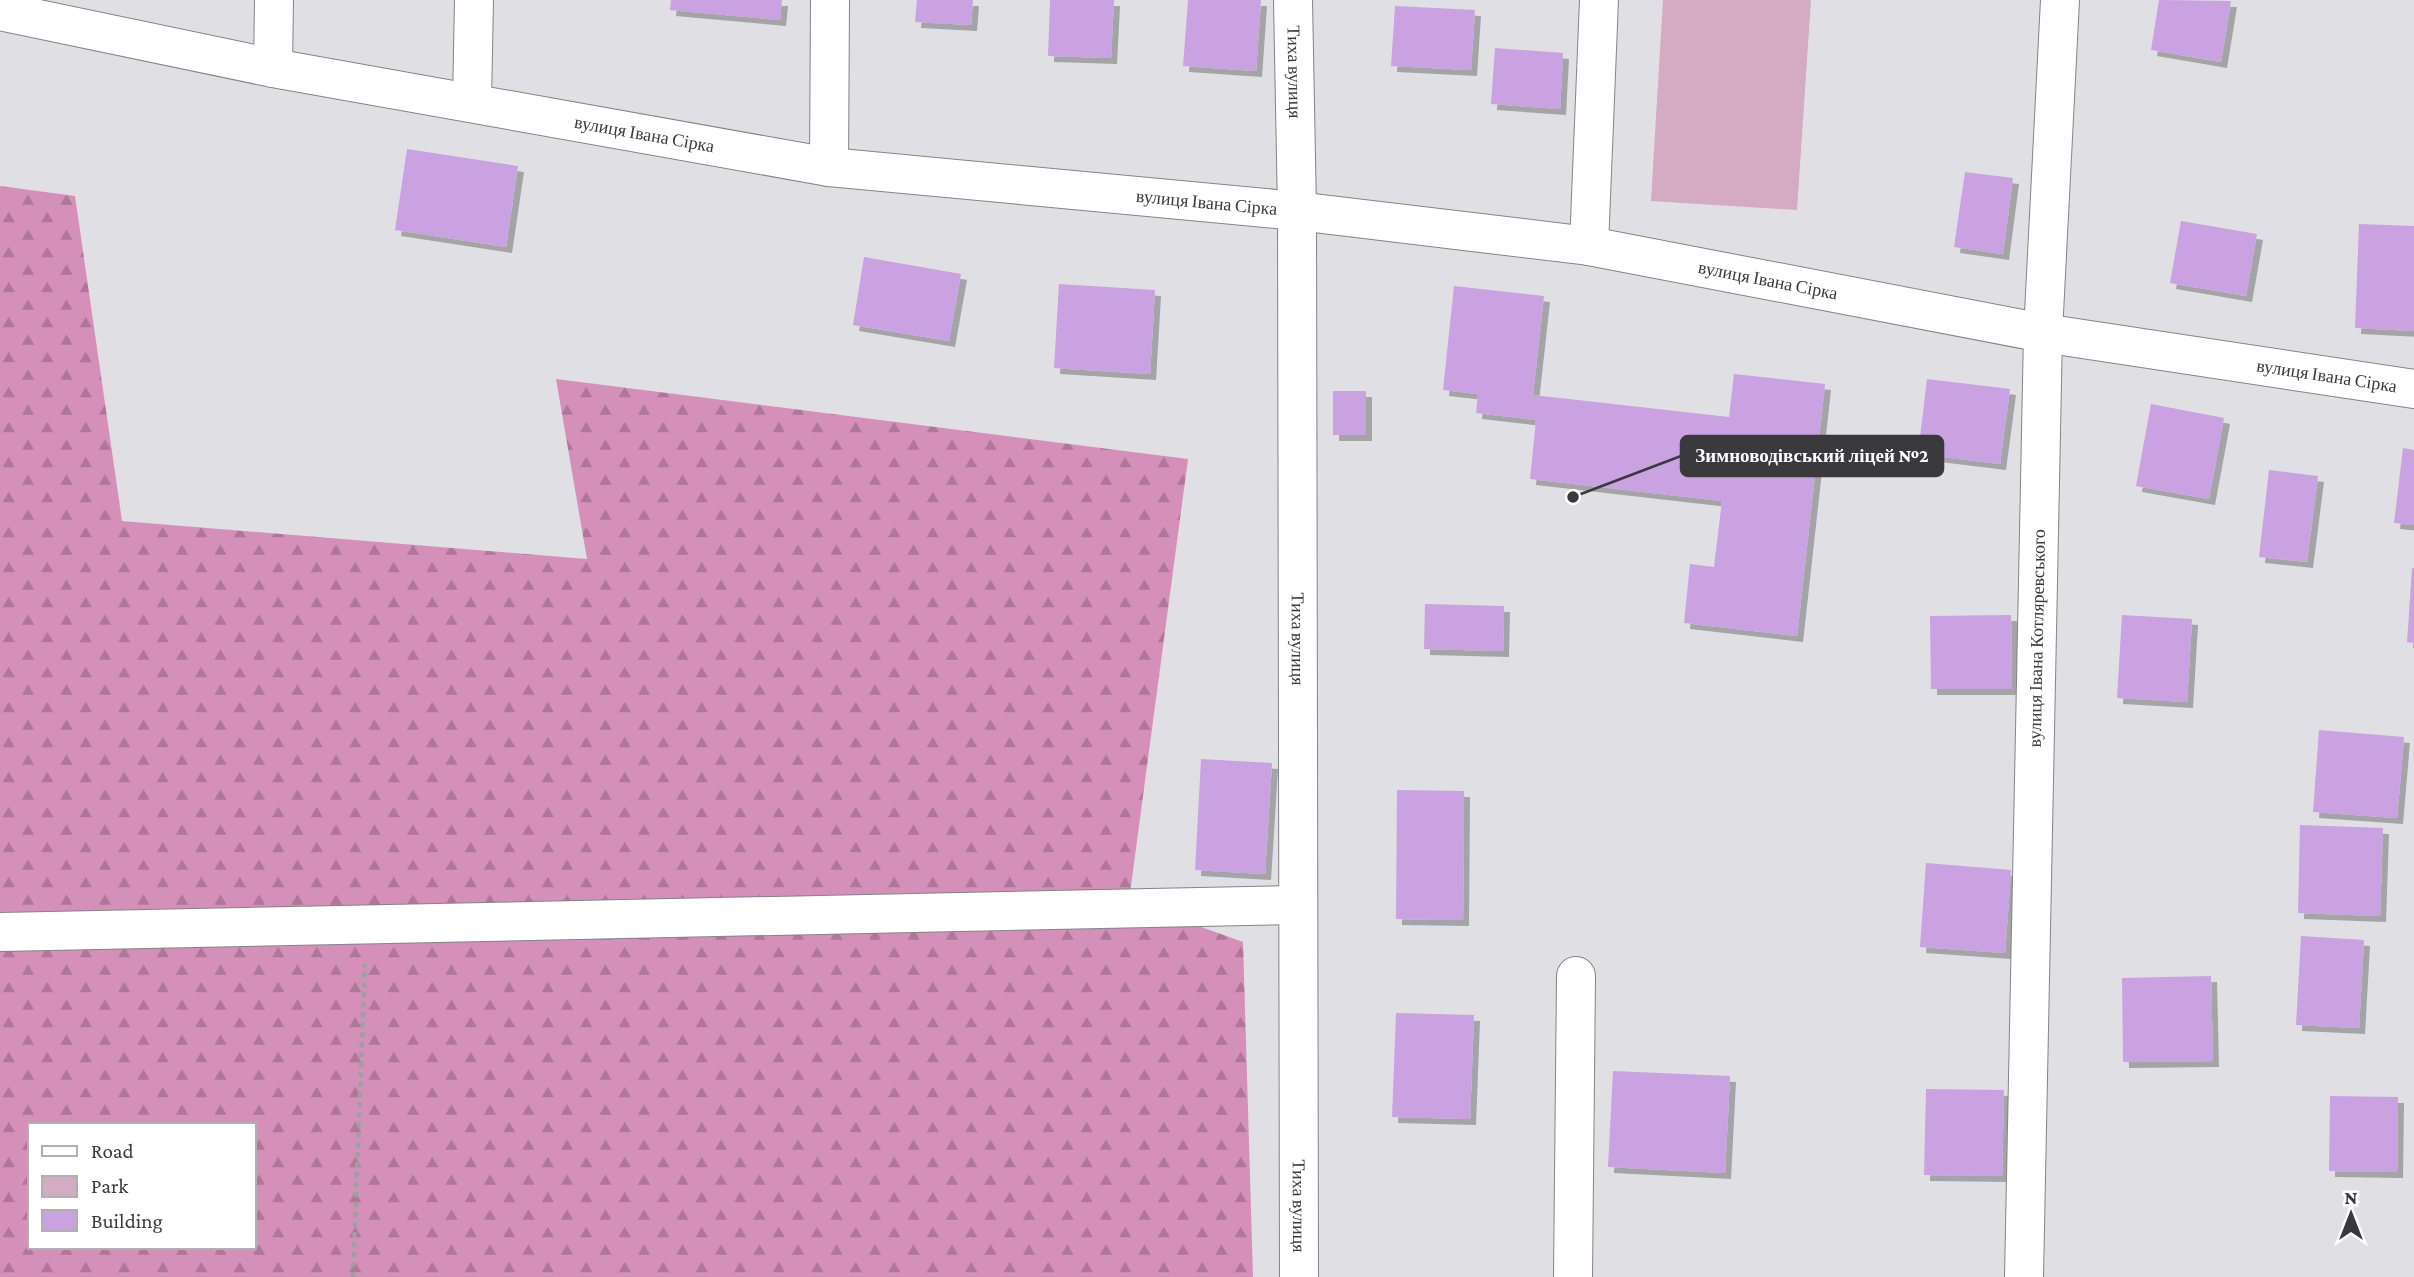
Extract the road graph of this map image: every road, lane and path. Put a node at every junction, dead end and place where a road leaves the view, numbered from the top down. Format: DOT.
graph roads {
  1 [pos="274,0"];
  2 [pos="474,0"];
  3 [pos="830,0"];
  4 [pos="1293,0"];
  5 [pos="1599,0"];
  6 [pos="2060,0"];
  7 [pos="0,10"];
  8 [pos="273,68"];
  9 [pos="472,102"];
  10 [pos="830,167"];
  11 [pos="1297,211"];
  12 [pos="1589,246"];
  13 [pos="2043,333"];
  14 [pos="2414,389"];
  15 [pos="1298,905"];
  16 [pos="366,924"];
  17 [pos="0,932"];
  18 [pos="1576,976"];
  19 [pos="353,1277"];
  20 [pos="1299,1277"];
  21 [pos="1573,1277"];
  22 [pos="2024,1277"];
  1 -- 8 [label="street"];
  2 -- 9 [label="street"];
  3 -- 10 [label="street"];
  4 -- 11 [label="street, Тиха вулиця"];
  5 -- 12 [label="street"];
  6 -- 13 [label="street, вулиця Івана Котляревського"];
  7 -- 8 [label="street, вулиця Івана Сірка"];
  8 -- 9 [label="street, вулиця Івана Сірка"];
  9 -- 10 [label="street, вулиця Івана Сірка"];
  10 -- 11 [label="street, вулиця Івана Сірка"];
  11 -- 12 [label="street, вулиця Івана Сірка"];
  11 -- 15 [label="street, Тиха вулиця"];
  12 -- 13 [label="street, вулиця Івана Сірка"];
  13 -- 14 [label="street, вулиця Івана Сірка"];
  13 -- 22 [label="street, вулиця Івана Котляревського"];
  15 -- 16 [label="street"];
  15 -- 20 [label="street, Тиха вулиця"];
  16 -- 17 [label="street"];
  16 -- 19 [label="path"];
  18 -- 21 [label="street"];
}
